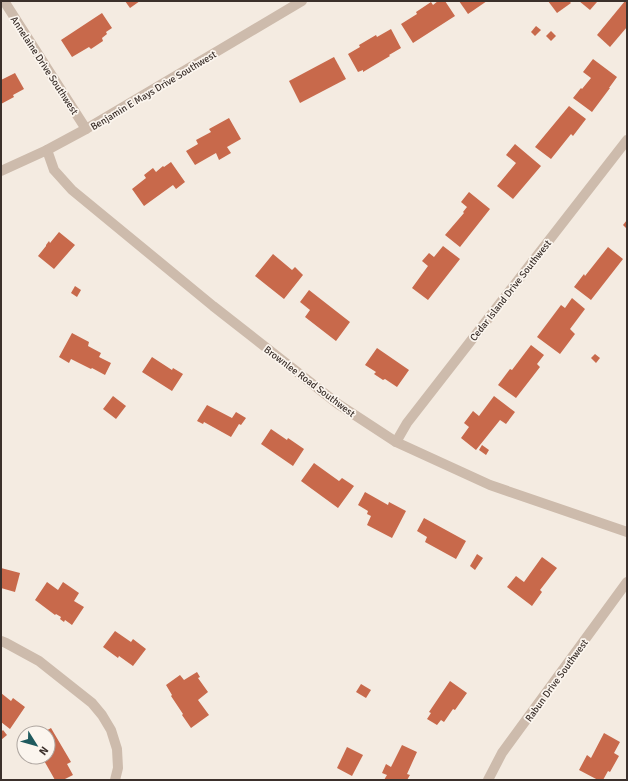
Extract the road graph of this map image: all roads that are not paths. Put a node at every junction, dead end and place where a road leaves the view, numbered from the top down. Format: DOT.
graph roads {
  1 [pos="4,1"];
  2 [pos="302,1"];
  3 [pos="86,129"];
  4 [pos="627,140"];
  5 [pos="47,150"];
  6 [pos="1,172"];
  7 [pos="396,442"];
  8 [pos="627,532"];
  9 [pos="627,582"];
  10 [pos="1,641"];
  11 [pos="115,780"];
  12 [pos="488,780"];
  1 -- 3 [label="street, Annelaine Drive Southwest"];
  2 -- 3 [label="street, Benjamin E Mays Drive Southwest"];
  3 -- 5 [label="street, Benjamin E Mays Drive Southwest"];
  4 -- 7 [label="street, Cedar Island Drive Southwest"];
  5 -- 6 [label="street, Benjamin E Mays Drive Southwest"];
  5 -- 7 [label="street, Brownlee Road Southwest"];
  7 -- 8 [label="street, Brownlee Road Southwest"];
  9 -- 12 [label="street, Rabun Drive Southwest"];
  10 -- 11 [label="street"];
}
